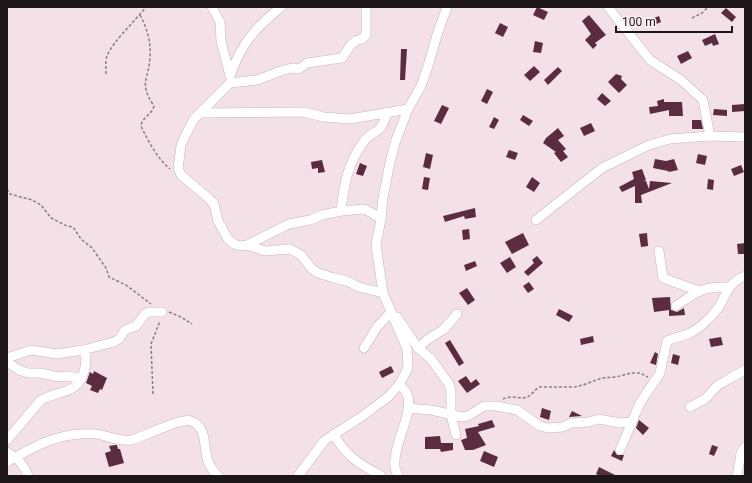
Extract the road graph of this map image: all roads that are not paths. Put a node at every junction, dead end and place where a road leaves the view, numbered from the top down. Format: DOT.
graph roads {
  1 [pos="212,7"];
  2 [pos="281,7"];
  3 [pos="366,7"];
  4 [pos="447,7"];
  5 [pos="608,7"];
  6 [pos="616,11"];
  7 [pos="230,80"];
  8 [pos="408,109"];
  9 [pos="387,112"];
  10 [pos="200,113"];
  11 [pos="710,136"];
  12 [pos="745,137"];
  13 [pos="341,210"];
  14 [pos="382,219"];
  15 [pos="536,220"];
  16 [pos="247,245"];
  17 [pos="659,251"];
  18 [pos="745,276"];
  19 [pos="730,287"];
  20 [pos="699,291"];
  21 [pos="383,293"];
  22 [pos="676,306"];
  23 [pos="389,309"];
  24 [pos="163,311"];
  25 [pos="457,314"];
  26 [pos="364,348"];
  27 [pos="418,348"];
  28 [pos="83,350"];
  29 [pos="7,358"];
  30 [pos="7,362"];
  31 [pos="745,370"];
  32 [pos="81,379"];
  33 [pos="399,385"];
  34 [pos="690,407"];
  35 [pos="408,408"];
  36 [pos="451,415"];
  37 [pos="632,422"];
  38 [pos="334,434"];
  39 [pos="456,435"];
  40 [pos="7,440"];
  41 [pos="745,447"];
  42 [pos="620,450"];
  43 [pos="7,452"];
  44 [pos="16,457"];
  45 [pos="7,462"];
  46 [pos="28,476"];
  47 [pos="218,476"];
  48 [pos="298,476"];
  49 [pos="381,476"];
  50 [pos="398,476"];
  51 [pos="737,476"];
  1 -- 7 [label="street"];
  2 -- 7 [label="street"];
  3 -- 7 [label="street"];
  4 -- 8 [label="street"];
  5 -- 6 [label="street"];
  6 -- 11 [label="street"];
  7 -- 10 [label="street"];
  8 -- 9 [label="street"];
  8 -- 14 [label="street"];
  9 -- 10 [label="street"];
  9 -- 13 [label="street"];
  10 -- 16 [label="street"];
  11 -- 12 [label="street"];
  11 -- 15 [label="street"];
  13 -- 14 [label="street"];
  13 -- 16 [label="street"];
  14 -- 21 [label="street"];
  16 -- 21 [label="street"];
  17 -- 20 [label="street"];
  18 -- 19 [label="street"];
  19 -- 20 [label="street"];
  19 -- 37 [label="street"];
  20 -- 22 [label="street"];
  21 -- 23 [label="street"];
  23 -- 26 [label="street"];
  23 -- 27 [label="street"];
  23 -- 33 [label="street"];
  24 -- 28 [label="street"];
  25 -- 27 [label="street"];
  27 -- 36 [label="street"];
  28 -- 29 [label="street"];
  28 -- 32 [label="street"];
  30 -- 32 [label="street"];
  31 -- 34 [label="street"];
  32 -- 40 [label="street"];
  33 -- 35 [label="street"];
  33 -- 38 [label="street"];
  35 -- 36 [label="street"];
  35 -- 50 [label="street"];
  36 -- 37 [label="street"];
  36 -- 39 [label="street"];
  37 -- 42 [label="street"];
  38 -- 48 [label="street"];
  38 -- 49 [label="street"];
  41 -- 51 [label="street"];
  43 -- 44 [label="street"];
  44 -- 45 [label="street"];
  44 -- 46 [label="street"];
  44 -- 47 [label="street"];
}
